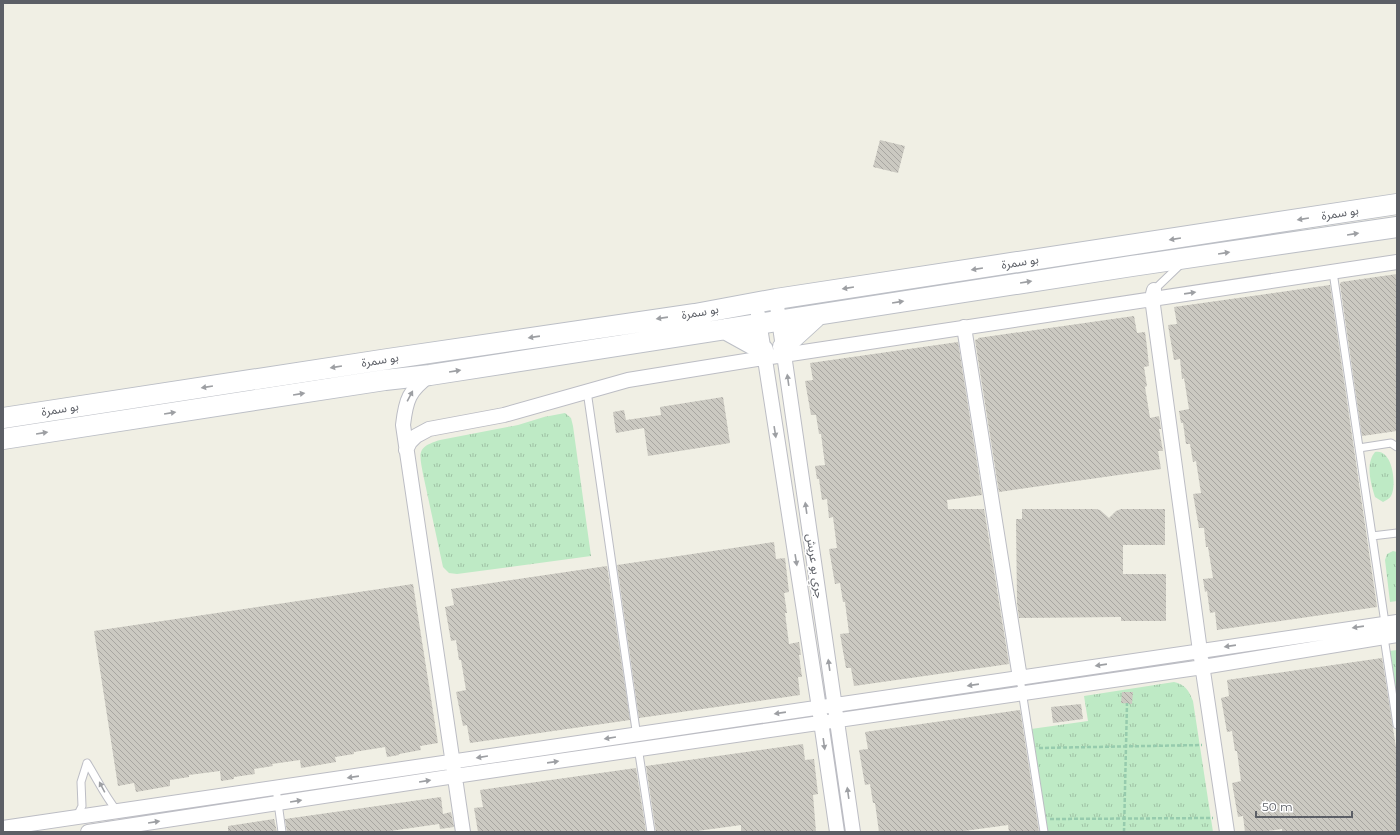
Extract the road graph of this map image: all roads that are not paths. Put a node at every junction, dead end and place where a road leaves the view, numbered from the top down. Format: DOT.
graph roads {
  1 [pos="1397,204"];
  2 [pos="1397,227"];
  3 [pos="1186,258"];
  4 [pos="1397,262"];
  5 [pos="1333,272"];
  6 [pos="1153,294"];
  7 [pos="776,299"];
  8 [pos="756,302"];
  9 [pos="818,314"];
  10 [pos="769,322"];
  11 [pos="964,327"];
  12 [pos="725,329"];
  13 [pos="783,351"];
  14 [pos="763,354"];
  15 [pos="430,375"];
  16 [pos="587,391"];
  17 [pos="3,418"];
  18 [pos="3,439"];
  19 [pos="1397,447"];
  20 [pos="1359,448"];
  21 [pos="406,450"];
  22 [pos="1397,533"];
  23 [pos="1372,536"];
  24 [pos="1391,629"];
  25 [pos="1200,651"];
  26 [pos="1203,667"];
  27 [pos="1020,678"];
  28 [pos="1022,693"];
  29 [pos="835,705"];
  30 [pos="819,708"];
  31 [pos="837,720"];
  32 [pos="820,722"];
  33 [pos="1397,725"];
  34 [pos="636,734"];
  35 [pos="638,749"];
  36 [pos="453,762"];
  37 [pos="455,776"];
  38 [pos="276,788"];
  39 [pos="278,804"];
  40 [pos="117,811"];
  41 [pos="77,816"];
  42 [pos="3,828"];
  43 [pos="88,832"];
  44 [pos="282,832"];
  45 [pos="463,832"];
  46 [pos="651,832"];
  47 [pos="837,832"];
  48 [pos="854,832"];
  49 [pos="1044,832"];
  50 [pos="1227,832"];
  1 -- 7 [label="street, بو سمرة, one-way"];
  3 -- 2 [label="street, بو سمرة, one-way"];
  3 -- 6 [label="lane"];
  9 -- 3 [label="street, بو سمرة, one-way"];
  4 -- 5 [label="street"];
  6 -- 5 [label="street, one-way"];
  5 -- 20 [label="lane"];
  6 -- 11 [label="street"];
  6 -- 25 [label="street"];
  7 -- 8 [label="street, بو سمرة"];
  7 -- 10 [label="street, جري بو عريش"];
  8 -- 10 [label="street, جري بو عريش"];
  8 -- 17 [label="street, بو سمرة, one-way"];
  9 -- 10 [label="street, بو سمرة"];
  9 -- 13 [label="street"];
  10 -- 12 [label="street, بو سمرة"];
  10 -- 13 [label="street, جري بو عريش"];
  10 -- 14 [label="street, جري بو عريش"];
  11 -- 13 [label="street"];
  11 -- 27 [label="street"];
  12 -- 14 [label="street"];
  15 -- 12 [label="street, بو سمرة, one-way"];
  13 -- 14 [label="street"];
  29 -- 13 [label="street, جري بو عريش, one-way"];
  14 -- 16 [label="street"];
  14 -- 30 [label="street, جري بو عريش, one-way"];
  18 -- 15 [label="street, بو سمرة, one-way"];
  21 -- 15 [label="street, one-way"];
  16 -- 21 [label="street"];
  16 -- 34 [label="lane"];
  19 -- 20 [label="lane"];
  20 -- 23 [label="lane"];
  21 -- 36 [label="street"];
  22 -- 23 [label="lane"];
  23 -- 24 [label="lane"];
  24 -- 25 [label="street, one-way"];
  24 -- 26 [label="street"];
  24 -- 33 [label="lane"];
  25 -- 26 [label="street"];
  25 -- 27 [label="street, one-way"];
  26 -- 28 [label="street"];
  26 -- 50 [label="street"];
  27 -- 28 [label="lane"];
  27 -- 29 [label="street, one-way"];
  28 -- 31 [label="street"];
  28 -- 49 [label="lane"];
  29 -- 30 [label="street"];
  29 -- 31 [label="street, جري بو عريش"];
  30 -- 32 [label="street, جري بو عريش"];
  30 -- 34 [label="street, one-way"];
  31 -- 32 [label="street"];
  48 -- 31 [label="street, جري بو عريش, one-way"];
  32 -- 35 [label="street"];
  32 -- 47 [label="street, جري بو عريش, one-way"];
  34 -- 35 [label="lane"];
  34 -- 36 [label="street, one-way"];
  37 -- 35 [label="street, one-way"];
  35 -- 46 [label="lane"];
  36 -- 37 [label="street"];
  36 -- 38 [label="street, one-way"];
  39 -- 37 [label="street, one-way"];
  37 -- 45 [label="street"];
  38 -- 39 [label="lane"];
  38 -- 40 [label="street"];
  43 -- 39 [label="street, one-way"];
  39 -- 44 [label="lane"];
  40 -- 41 [label="street"];
  40 -- 41 [label="lane, one-way"];
  41 -- 42 [label="street"];
}
